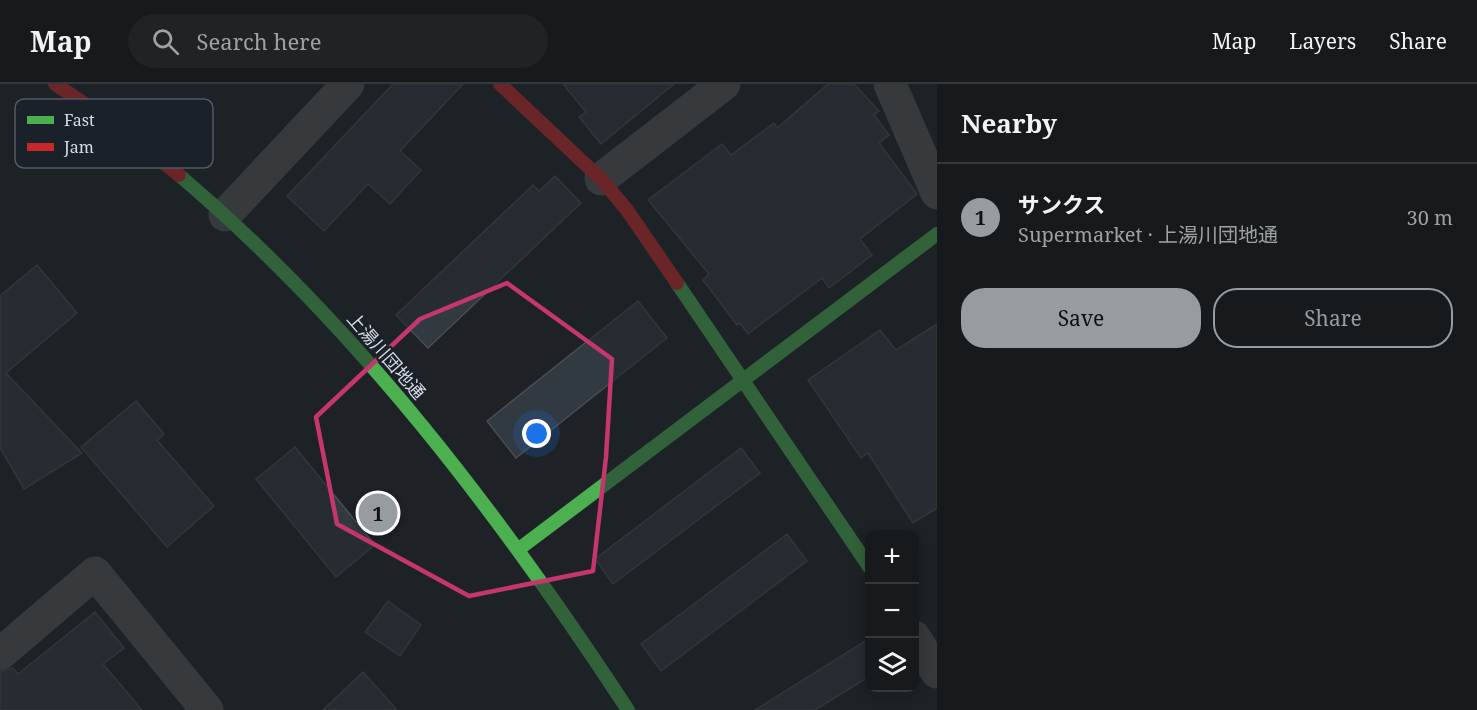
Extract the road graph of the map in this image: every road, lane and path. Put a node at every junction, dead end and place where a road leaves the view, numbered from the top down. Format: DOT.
graph roads {
  1 [pos="55,84"];
  2 [pos="348,84"];
  3 [pos="500,84"];
  4 [pos="724,84"];
  5 [pos="890,84"];
  6 [pos="76,99"];
  7 [pos="168,168"];
  8 [pos="601,179"];
  9 [pos="937,193"];
  10 [pos="225,215"];
  11 [pos="937,234"];
  12 [pos="742,379"];
  13 [pos="519,549"];
  14 [pos="865,561"];
  15 [pos="916,638"];
  16 [pos="0,654"];
  17 [pos="937,672"];
  18 [pos="207,710"];
  19 [pos="628,710"];
  1 -- 6 [label="street, 上湯川団地通"];
  2 -- 10 [label="street"];
  3 -- 8 [label="street"];
  4 -- 8 [label="street"];
  5 -- 9 [label="street"];
  7 -- 10 [label="street, 上湯川団地通"];
  8 -- 12 [label="street"];
  10 -- 13 [label="street, 上湯川団地通"];
  11 -- 12 [label="street"];
  12 -- 13 [label="street"];
  12 -- 14 [label="street"];
  13 -- 19 [label="street, 上湯川団地通"];
  15 -- 17 [label="street"];
  16 -- 18 [label="street"];
}
